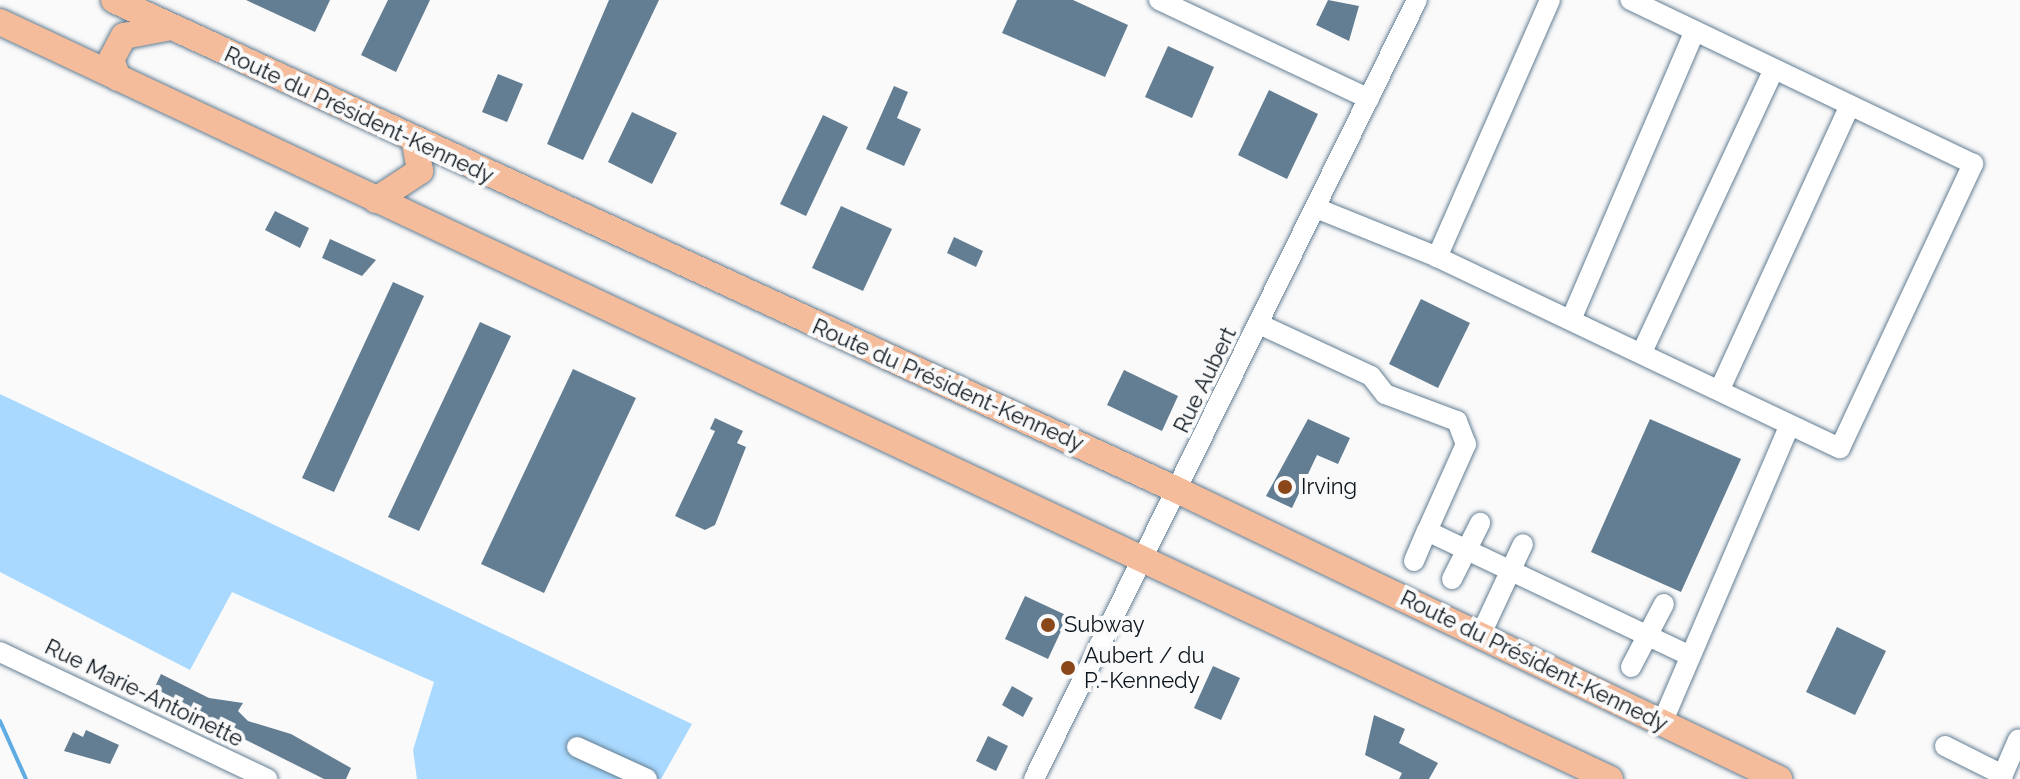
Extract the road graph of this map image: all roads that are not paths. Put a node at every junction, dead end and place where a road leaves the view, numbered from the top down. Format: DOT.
graph roads {
  1 [pos="114,0"];
  2 [pos="1159,0"];
  3 [pos="1417,0"];
  4 [pos="1550,0"];
  5 [pos="1630,0"];
  6 [pos="0,22"];
  7 [pos="171,27"];
  8 [pos="1695,31"];
  9 [pos="1774,69"];
  10 [pos="118,78"];
  11 [pos="1369,99"];
  12 [pos="1850,105"];
  13 [pos="415,143"];
  14 [pos="376,200"];
  15 [pos="1316,208"];
  16 [pos="1437,257"];
  17 [pos="1573,315"];
  18 [pos="1259,324"];
  19 [pos="1643,350"];
  20 [pos="1720,389"];
  21 [pos="1789,426"];
  22 [pos="1177,490"];
  23 [pos="1480,523"];
  24 [pos="1427,531"];
  25 [pos="1523,544"];
  26 [pos="1467,550"];
  27 [pos="1140,560"];
  28 [pos="1414,561"];
  29 [pos="1510,571"];
  30 [pos="1452,579"];
  31 [pos="1664,604"];
  32 [pos="1481,634"];
  33 [pos="1648,636"];
  34 [pos="0,652"];
  35 [pos="1690,656"];
  36 [pos="1631,667"];
  37 [pos="1662,723"];
  38 [pos="2018,740"];
  39 [pos="1945,746"];
  40 [pos="577,747"];
  41 [pos="2002,777"];
  42 [pos="267,779"];
  43 [pos="647,779"];
  44 [pos="1034,779"];
  45 [pos="1610,779"];
  46 [pos="1779,779"];
  1 -- 7 [label="main road, Route du Président-Kennedy"];
  2 -- 11 [label="street"];
  3 -- 11 [label="street, Rue Aubert"];
  4 -- 16 [label="street"];
  5 -- 8 [label="street"];
  6 -- 10 [label="main road"];
  7 -- 10 [label="main road"];
  7 -- 13 [label="main road, Route du Président-Kennedy"];
  8 -- 9 [label="street"];
  8 -- 17 [label="street"];
  9 -- 12 [label="street"];
  9 -- 19 [label="street"];
  10 -- 14 [label="main road"];
  11 -- 15 [label="street, Rue Aubert"];
  12 -- 20 [label="street"];
  12 -- 21 [label="street"];
  13 -- 14 [label="main road"];
  13 -- 22 [label="main road, Route du Président-Kennedy"];
  14 -- 27 [label="main road"];
  15 -- 16 [label="street"];
  15 -- 18 [label="street, Rue Aubert"];
  16 -- 17 [label="street"];
  17 -- 19 [label="street"];
  18 -- 22 [label="street, Rue Aubert"];
  18 -- 24 [label="street"];
  19 -- 20 [label="street"];
  20 -- 21 [label="street"];
  21 -- 35 [label="street"];
  22 -- 27 [label="street, Rue Aubert"];
  22 -- 32 [label="main road, Route du Président-Kennedy"];
  23 -- 26 [label="street"];
  24 -- 26 [label="street"];
  24 -- 28 [label="street"];
  25 -- 29 [label="street"];
  26 -- 29 [label="street"];
  26 -- 30 [label="street"];
  27 -- 44 [label="street, Rue Aubert"];
  27 -- 45 [label="main road"];
  29 -- 32 [label="street"];
  29 -- 33 [label="street"];
  31 -- 33 [label="street"];
  32 -- 37 [label="main road, Route du Président-Kennedy"];
  33 -- 35 [label="street"];
  33 -- 36 [label="street"];
  34 -- 42 [label="street, Rue Marie-Antoinette"];
  35 -- 37 [label="street"];
  37 -- 46 [label="main road, Route du Président-Kennedy"];
  38 -- 41 [label="street"];
  39 -- 41 [label="street"];
  40 -- 43 [label="street"];
}
